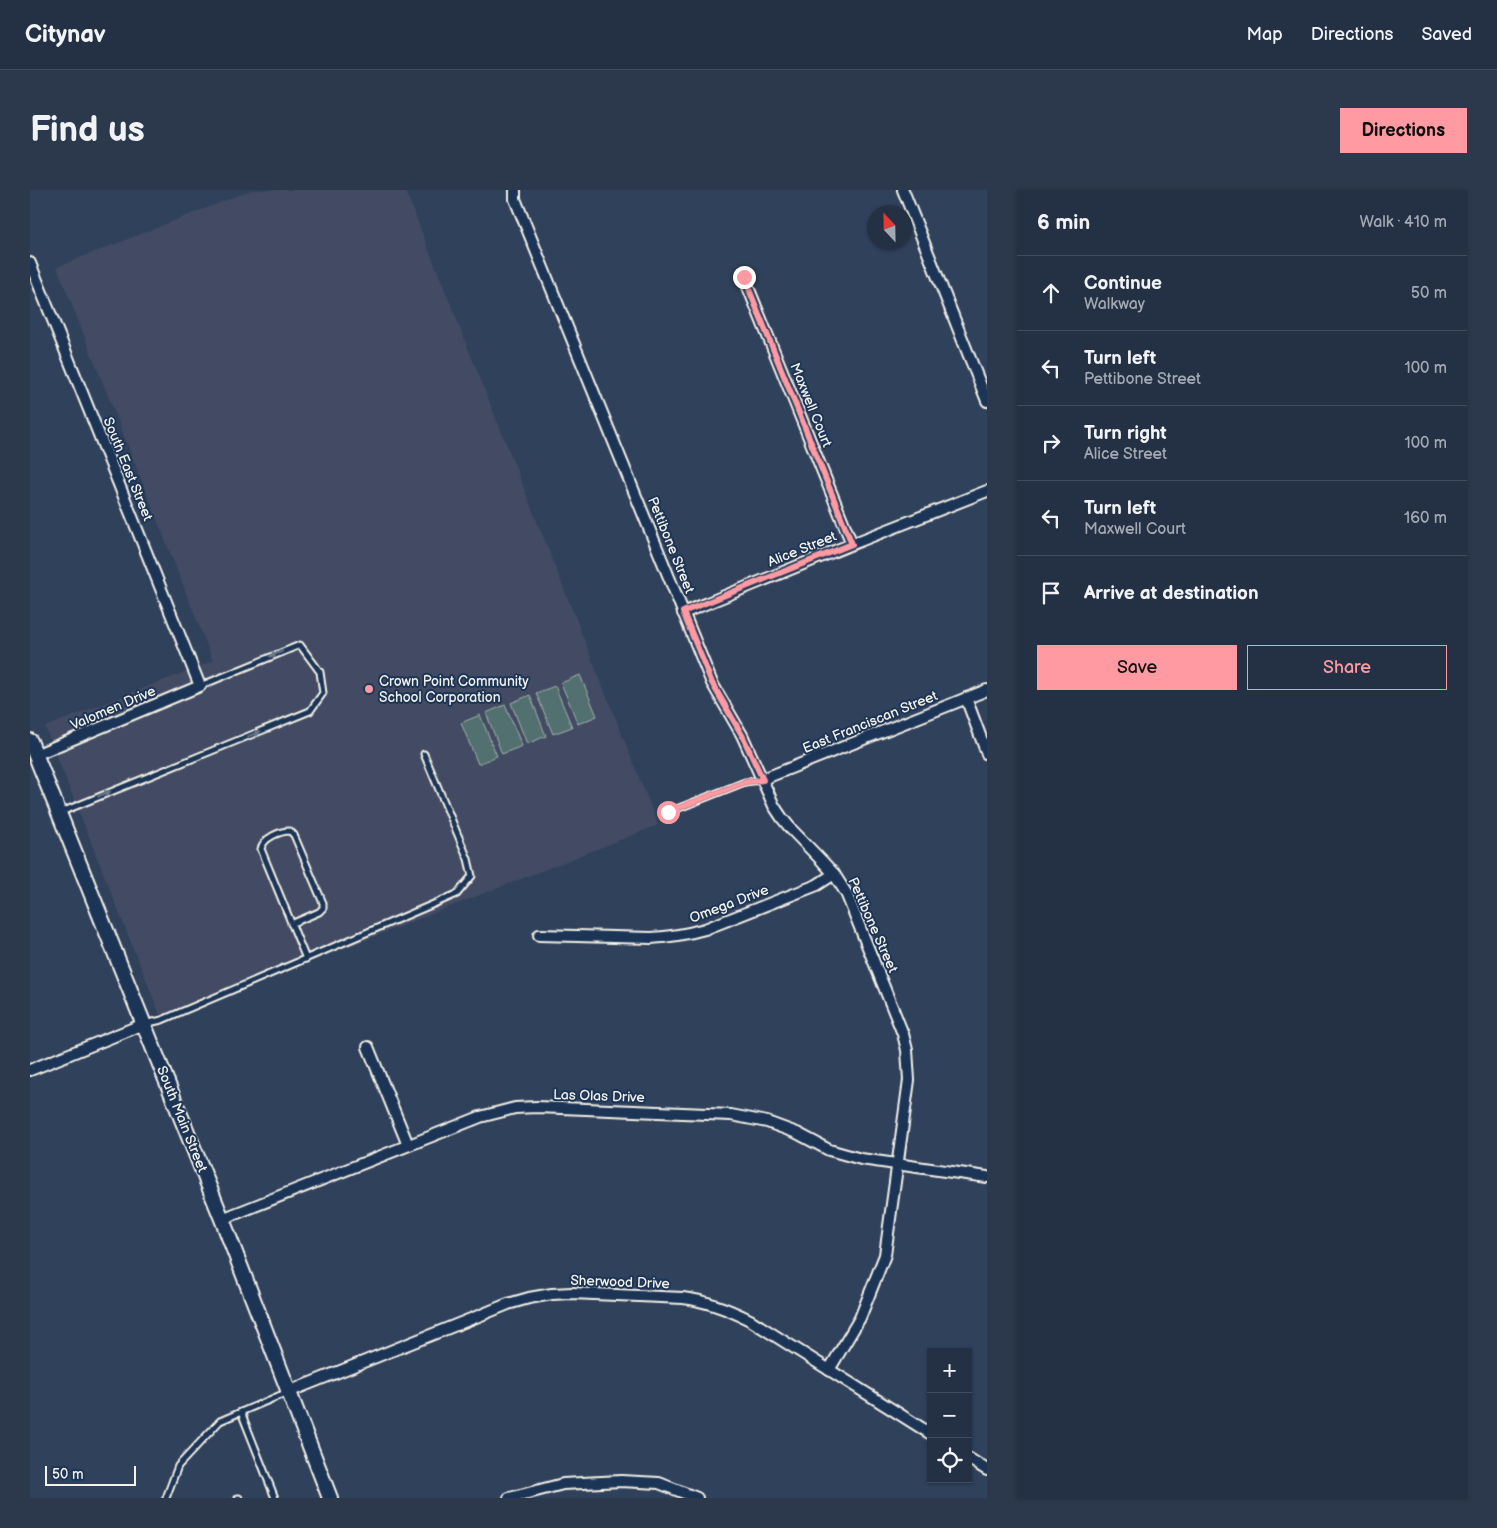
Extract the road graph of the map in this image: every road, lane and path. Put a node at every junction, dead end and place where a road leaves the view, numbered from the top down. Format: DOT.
graph roads {
  1 [pos="515,190"];
  2 [pos="903,190"];
  3 [pos="30,263"];
  4 [pos="744,277"];
  5 [pos="987,401"];
  6 [pos="987,491"];
  7 [pos="852,544"];
  8 [pos="683,612"];
  9 [pos="200,686"];
  10 [pos="987,690"];
  11 [pos="966,698"];
  12 [pos="30,742"];
  13 [pos="424,754"];
  14 [pos="987,754"];
  15 [pos="35,755"];
  16 [pos="763,780"];
  17 [pos="668,812"];
  18 [pos="59,813"];
  19 [pos="834,874"];
  20 [pos="291,924"];
  21 [pos="539,935"];
  22 [pos="306,959"];
  23 [pos="144,1024"];
  24 [pos="368,1047"];
  25 [pos="30,1070"];
  26 [pos="408,1145"];
  27 [pos="897,1164"];
  28 [pos="987,1177"];
  29 [pos="222,1219"];
  30 [pos="829,1370"];
  31 [pos="288,1392"];
  32 [pos="241,1412"];
  33 [pos="927,1431"];
  34 [pos="972,1461"];
  35 [pos="987,1470"];
  36 [pos="166,1498"];
  37 [pos="274,1498"];
  38 [pos="330,1498"];
  39 [pos="510,1498"];
  40 [pos="697,1498"];
  1 -- 8 [label="street, Pettibone Street"];
  2 -- 5 [label="street"];
  3 -- 9 [label="street, South East Street"];
  4 -- 7 [label="street, Maxwell Court"];
  6 -- 7 [label="street, Alice Street"];
  7 -- 8 [label="street, Alice Street"];
  8 -- 16 [label="street, Pettibone Street"];
  9 -- 15 [label="street, Valomen Drive"];
  18 -- 9 [label="lane, one-way"];
  10 -- 11 [label="street, East Franciscan Street"];
  11 -- 14 [label="street"];
  11 -- 16 [label="street, East Franciscan Street"];
  12 -- 15 [label="street, South Main Street"];
  13 -- 22 [label="lane"];
  15 -- 18 [label="street, South Main Street"];
  16 -- 17 [label="lane"];
  16 -- 19 [label="street, Pettibone Street"];
  18 -- 23 [label="street, South Main Street"];
  19 -- 21 [label="street, Omega Drive"];
  19 -- 27 [label="street, Pettibone Street"];
  20 -- 20 [label="lane"];
  20 -- 22 [label="lane"];
  22 -- 23 [label="lane"];
  23 -- 25 [label="street"];
  23 -- 29 [label="street, South Main Street"];
  24 -- 26 [label="street"];
  26 -- 27 [label="street, Las Olas Drive"];
  26 -- 29 [label="street, Las Olas Drive"];
  27 -- 28 [label="street, Las Olas Drive"];
  27 -- 30 [label="street, Pettibone Street"];
  29 -- 31 [label="street, South Main Street"];
  30 -- 31 [label="street, Sherwood Drive"];
  30 -- 33 [label="street, Sherwood Drive"];
  31 -- 32 [label="lane"];
  31 -- 38 [label="street, South Main Street"];
  32 -- 36 [label="lane"];
  32 -- 37 [label="lane"];
  34 -- 35 [label="street"];
  39 -- 40 [label="street"];
}
